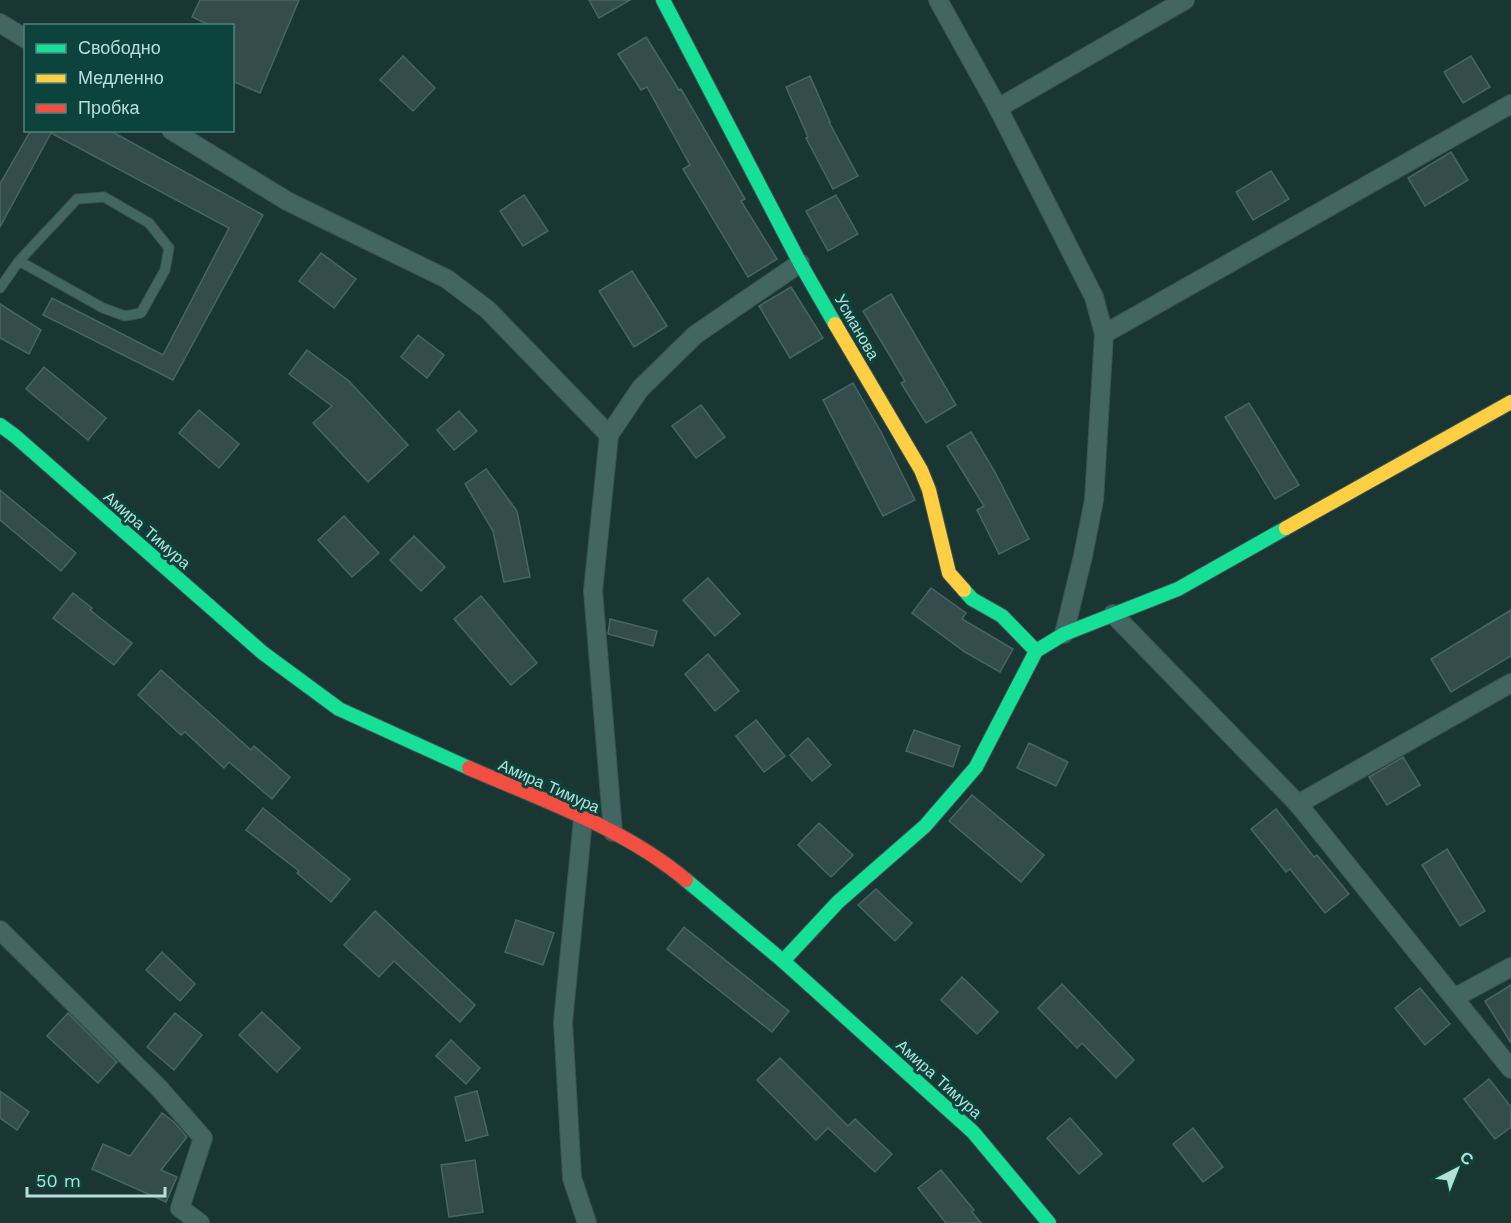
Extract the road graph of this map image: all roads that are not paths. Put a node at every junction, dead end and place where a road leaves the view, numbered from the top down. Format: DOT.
graph roads {
  1 [pos="663,0"];
  2 [pos="938,0"];
  3 [pos="1185,0"];
  4 [pos="0,23"];
  5 [pos="24,38"];
  6 [pos="1511,104"];
  7 [pos="998,108"];
  8 [pos="174,132"];
  9 [pos="19,261"];
  10 [pos="800,263"];
  11 [pos="0,288"];
  12 [pos="1104,334"];
  13 [pos="1511,402"];
  14 [pos="0,425"];
  15 [pos="609,435"];
  16 [pos="1113,614"];
  17 [pos="1064,634"];
  18 [pos="1036,651"];
  19 [pos="1511,683"];
  20 [pos="1298,804"];
  21 [pos="583,819"];
  22 [pos="613,832"];
  23 [pos="0,930"];
  24 [pos="783,961"];
  25 [pos="1511,967"];
  26 [pos="1454,998"];
  27 [pos="1511,1069"];
  28 [pos="200,1223"];
  29 [pos="587,1223"];
  30 [pos="1048,1223"];
  1 -- 10 [label="street, Усманова"];
  2 -- 7 [label="street"];
  3 -- 7 [label="street"];
  4 -- 5 [label="street"];
  6 -- 12 [label="street"];
  7 -- 12 [label="street"];
  8 -- 15 [label="street"];
  9 -- 9 [label="lane"];
  9 -- 11 [label="lane"];
  10 -- 15 [label="street"];
  10 -- 18 [label="street, Усманова"];
  12 -- 17 [label="street"];
  13 -- 16 [label="street"];
  14 -- 21 [label="street, Амира Тимура"];
  15 -- 22 [label="street"];
  16 -- 17 [label="street"];
  16 -- 20 [label="street"];
  17 -- 18 [label="street"];
  18 -- 24 [label="street"];
  19 -- 20 [label="street"];
  20 -- 26 [label="street"];
  21 -- 22 [label="street, Амира Тимура"];
  21 -- 29 [label="street"];
  22 -- 24 [label="street, Амира Тимура"];
  23 -- 28 [label="street"];
  24 -- 30 [label="street, Амира Тимура"];
  25 -- 26 [label="street"];
  26 -- 27 [label="street"];
}
